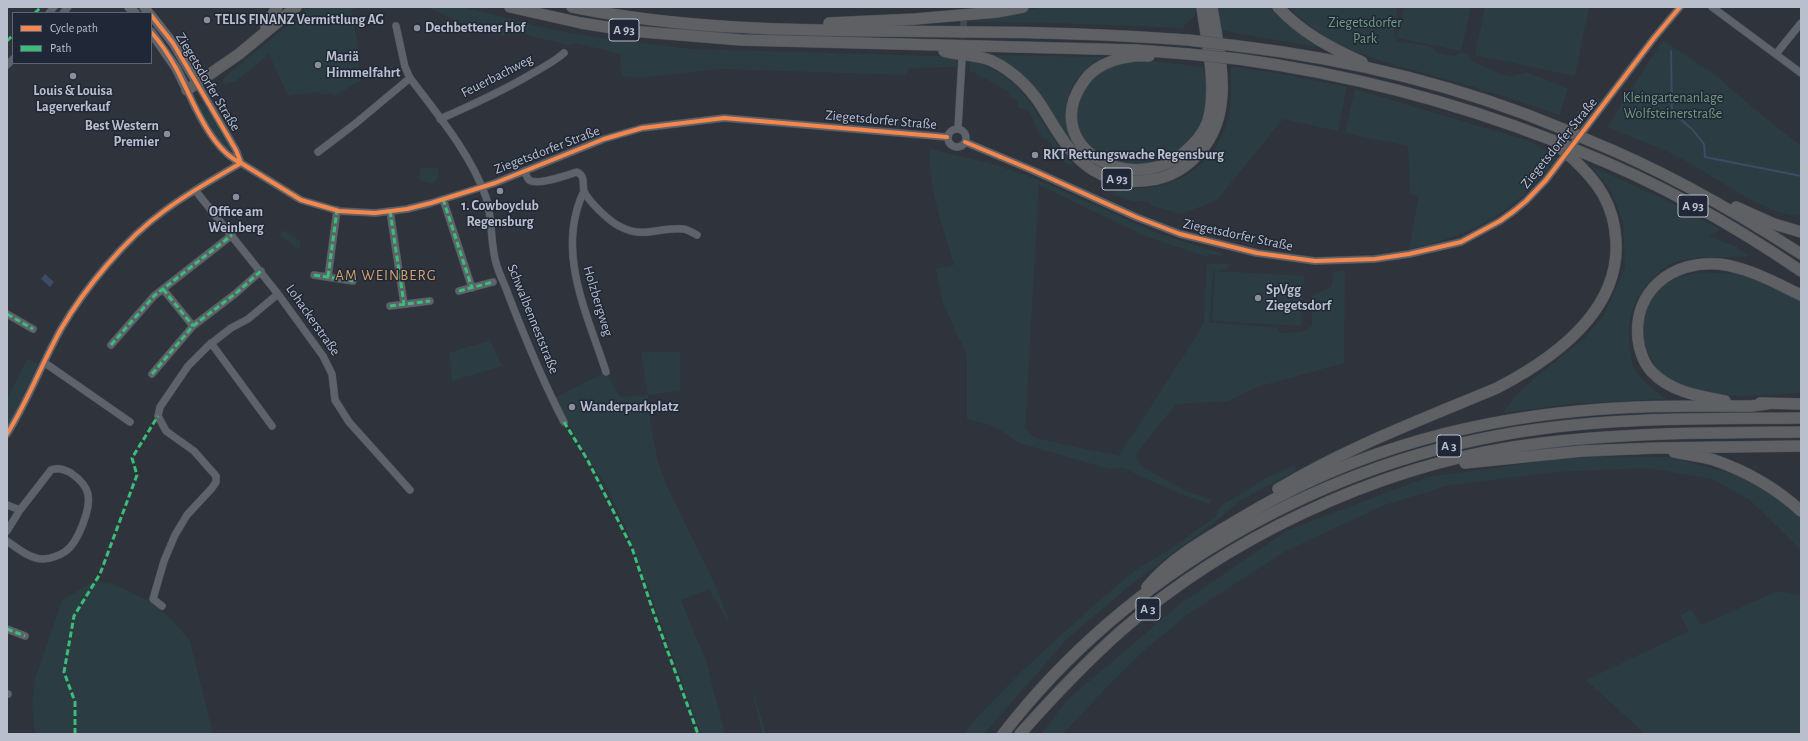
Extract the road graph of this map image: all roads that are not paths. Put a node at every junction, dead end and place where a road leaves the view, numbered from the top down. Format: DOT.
graph roads {
  1 [pos="277,7"];
  2 [pos="296,7"];
  3 [pos="510,7"];
  4 [pos="572,7"];
  5 [pos="1021,7"];
  6 [pos="1202,7"];
  7 [pos="1212,7"];
  8 [pos="1278,7"];
  9 [pos="1680,7"];
  10 [pos="1712,7"];
  11 [pos="152,17"];
  12 [pos="1801,23"];
  13 [pos="396,26"];
  14 [pos="777,29"];
  15 [pos="152,33"];
  16 [pos="258,38"];
  17 [pos="927,46"];
  18 [pos="564,53"];
  19 [pos="1175,53"];
  20 [pos="1776,54"];
  21 [pos="962,59"];
  22 [pos="1380,70"];
  23 [pos="1801,73"];
  24 [pos="410,78"];
  25 [pos="197,83"];
  26 [pos="187,90"];
  27 [pos="440,118"];
  28 [pos="958,128"];
  29 [pos="947,137"];
  30 [pos="1552,140"];
  31 [pos="965,142"];
  32 [pos="318,152"];
  33 [pos="1576,155"];
  34 [pos="241,163"];
  35 [pos="524,171"];
  36 [pos="480,187"];
  37 [pos="195,190"];
  38 [pos="584,191"];
  39 [pos="443,199"];
  40 [pos="1714,202"];
  41 [pos="337,210"];
  42 [pos="390,211"];
  43 [pos="1801,232"];
  44 [pos="232,234"];
  45 [pos="697,235"];
  46 [pos="1801,254"];
  47 [pos="261,271"];
  48 [pos="1801,271"];
  49 [pos="314,275"];
  50 [pos="328,277"];
  51 [pos="354,281"];
  52 [pos="493,282"];
  53 [pos="472,288"];
  54 [pos="163,289"];
  55 [pos="459,292"];
  56 [pos="278,294"];
  57 [pos="1801,295"];
  58 [pos="430,301"];
  59 [pos="404,304"];
  60 [pos="390,306"];
  61 [pos="7,314"];
  62 [pos="193,326"];
  63 [pos="33,329"];
  64 [pos="211,343"];
  65 [pos="111,345"];
  66 [pos="45,363"];
  67 [pos="606,372"];
  68 [pos="152,374"];
  69 [pos="1767,404"];
  70 [pos="1801,404"];
  71 [pos="1801,418"];
  72 [pos="130,422"];
  73 [pos="564,422"];
  74 [pos="272,426"];
  75 [pos="1801,432"];
  76 [pos="7,434"];
  77 [pos="1801,446"];
  78 [pos="1656,448"];
  79 [pos="1440,463"];
  80 [pos="410,490"];
  81 [pos="7,505"];
  82 [pos="20,510"];
  83 [pos="1801,511"];
  84 [pos="7,531"];
  85 [pos="1216,533"];
  86 [pos="7,541"];
  87 [pos="1134,603"];
  88 [pos="162,606"];
  89 [pos="7,629"];
  90 [pos="25,636"];
  91 [pos="1003,734"];
  92 [pos="1020,734"];
  1 -- 16 [label="highway"];
  2 -- 16 [label="highway"];
  3 -- 17 [label="highway, A 93"];
  4 -- 14 [label="highway, A 93"];
  5 -- 14 [label="highway"];
  6 -- 19 [label="highway, A 93"];
  7 -- 17 [label="highway, A 93"];
  8 -- 22 [label="highway, A 93"];
  9 -- 31 [label="street, Ziegetsdorfer Straße"];
  10 -- 20 [label="street"];
  11 -- 25 [label="main road, Ziegetsdorfer Straße"];
  12 -- 20 [label="street"];
  13 -- 24 [label="street, Schwalbenneststraße"];
  14 -- 22 [label="highway, A 93, bridge"];
  15 -- 26 [label="main road, Ziegetsdorfer Straße"];
  16 -- 25 [label="highway"];
  17 -- 19 [label="highway, A 93"];
  18 -- 27 [label="street, Feuerbachweg"];
  19 -- 30 [label="highway, A 93, bridge"];
  20 -- 23 [label="street"];
  21 -- 28 [label="street"];
  22 -- 40 [label="highway, A 93, bridge"];
  24 -- 27 [label="street, Schwalbenneststraße"];
  24 -- 32 [label="street"];
  25 -- 26 [label="highway"];
  25 -- 34 [label="street, Ziegetsdorfer Straße"];
  26 -- 34 [label="street, Ziegetsdorfer Straße"];
  27 -- 36 [label="street, Schwalbenneststraße"];
  28 -- 29 [label="street"];
  28 -- 31 [label="street"];
  29 -- 31 [label="street"];
  29 -- 35 [label="street, Ziegetsdorfer Straße"];
  30 -- 33 [label="highway, A 3, bridge"];
  33 -- 48 [label="highway, A 93"];
  33 -- 85 [label="highway, A 3"];
  34 -- 37 [label="street"];
  34 -- 41 [label="street, Ziegetsdorfer Straße"];
  35 -- 36 [label="street, Ziegetsdorfer Straße"];
  35 -- 38 [label="street"];
  36 -- 39 [label="street, Ziegetsdorfer Straße"];
  36 -- 73 [label="street, Schwalbenneststraße"];
  37 -- 44 [label="street, Lohackerstraße"];
  37 -- 66 [label="street"];
  38 -- 45 [label="street"];
  38 -- 67 [label="street, Holzbergweg"];
  39 -- 42 [label="street, Ziegetsdorfer Straße"];
  39 -- 53 [label="street"];
  40 -- 43 [label="highway, A 93"];
  40 -- 46 [label="highway, A 93"];
  41 -- 42 [label="street, Ziegetsdorfer Straße"];
  41 -- 50 [label="street"];
  42 -- 59 [label="street"];
  44 -- 47 [label="street, Lohackerstraße"];
  44 -- 54 [label="street"];
  47 -- 56 [label="street, Lohackerstraße"];
  47 -- 62 [label="street"];
  49 -- 50 [label="street"];
  50 -- 51 [label="street"];
  52 -- 53 [label="street"];
  53 -- 55 [label="street"];
  54 -- 62 [label="street"];
  54 -- 65 [label="street"];
  56 -- 64 [label="street"];
  56 -- 80 [label="street, Lohackerstraße"];
  57 -- 69 [label="highway"];
  58 -- 59 [label="street"];
  59 -- 60 [label="street"];
  61 -- 63 [label="street"];
  62 -- 68 [label="street"];
  64 -- 74 [label="street"];
  64 -- 88 [label="street"];
  66 -- 72 [label="street"];
  66 -- 76 [label="street"];
  69 -- 70 [label="highway"];
  69 -- 85 [label="highway, A 3"];
  71 -- 87 [label="highway, A 3"];
  75 -- 79 [label="highway, A 3"];
  77 -- 78 [label="highway"];
  78 -- 79 [label="highway"];
  78 -- 83 [label="highway"];
  79 -- 92 [label="highway, A 3"];
  81 -- 82 [label="street"];
  82 -- 84 [label="street"];
  82 -- 86 [label="street"];
  85 -- 87 [label="highway, A 3"];
  87 -- 91 [label="highway, A 3"];
  89 -- 90 [label="street"];
}
